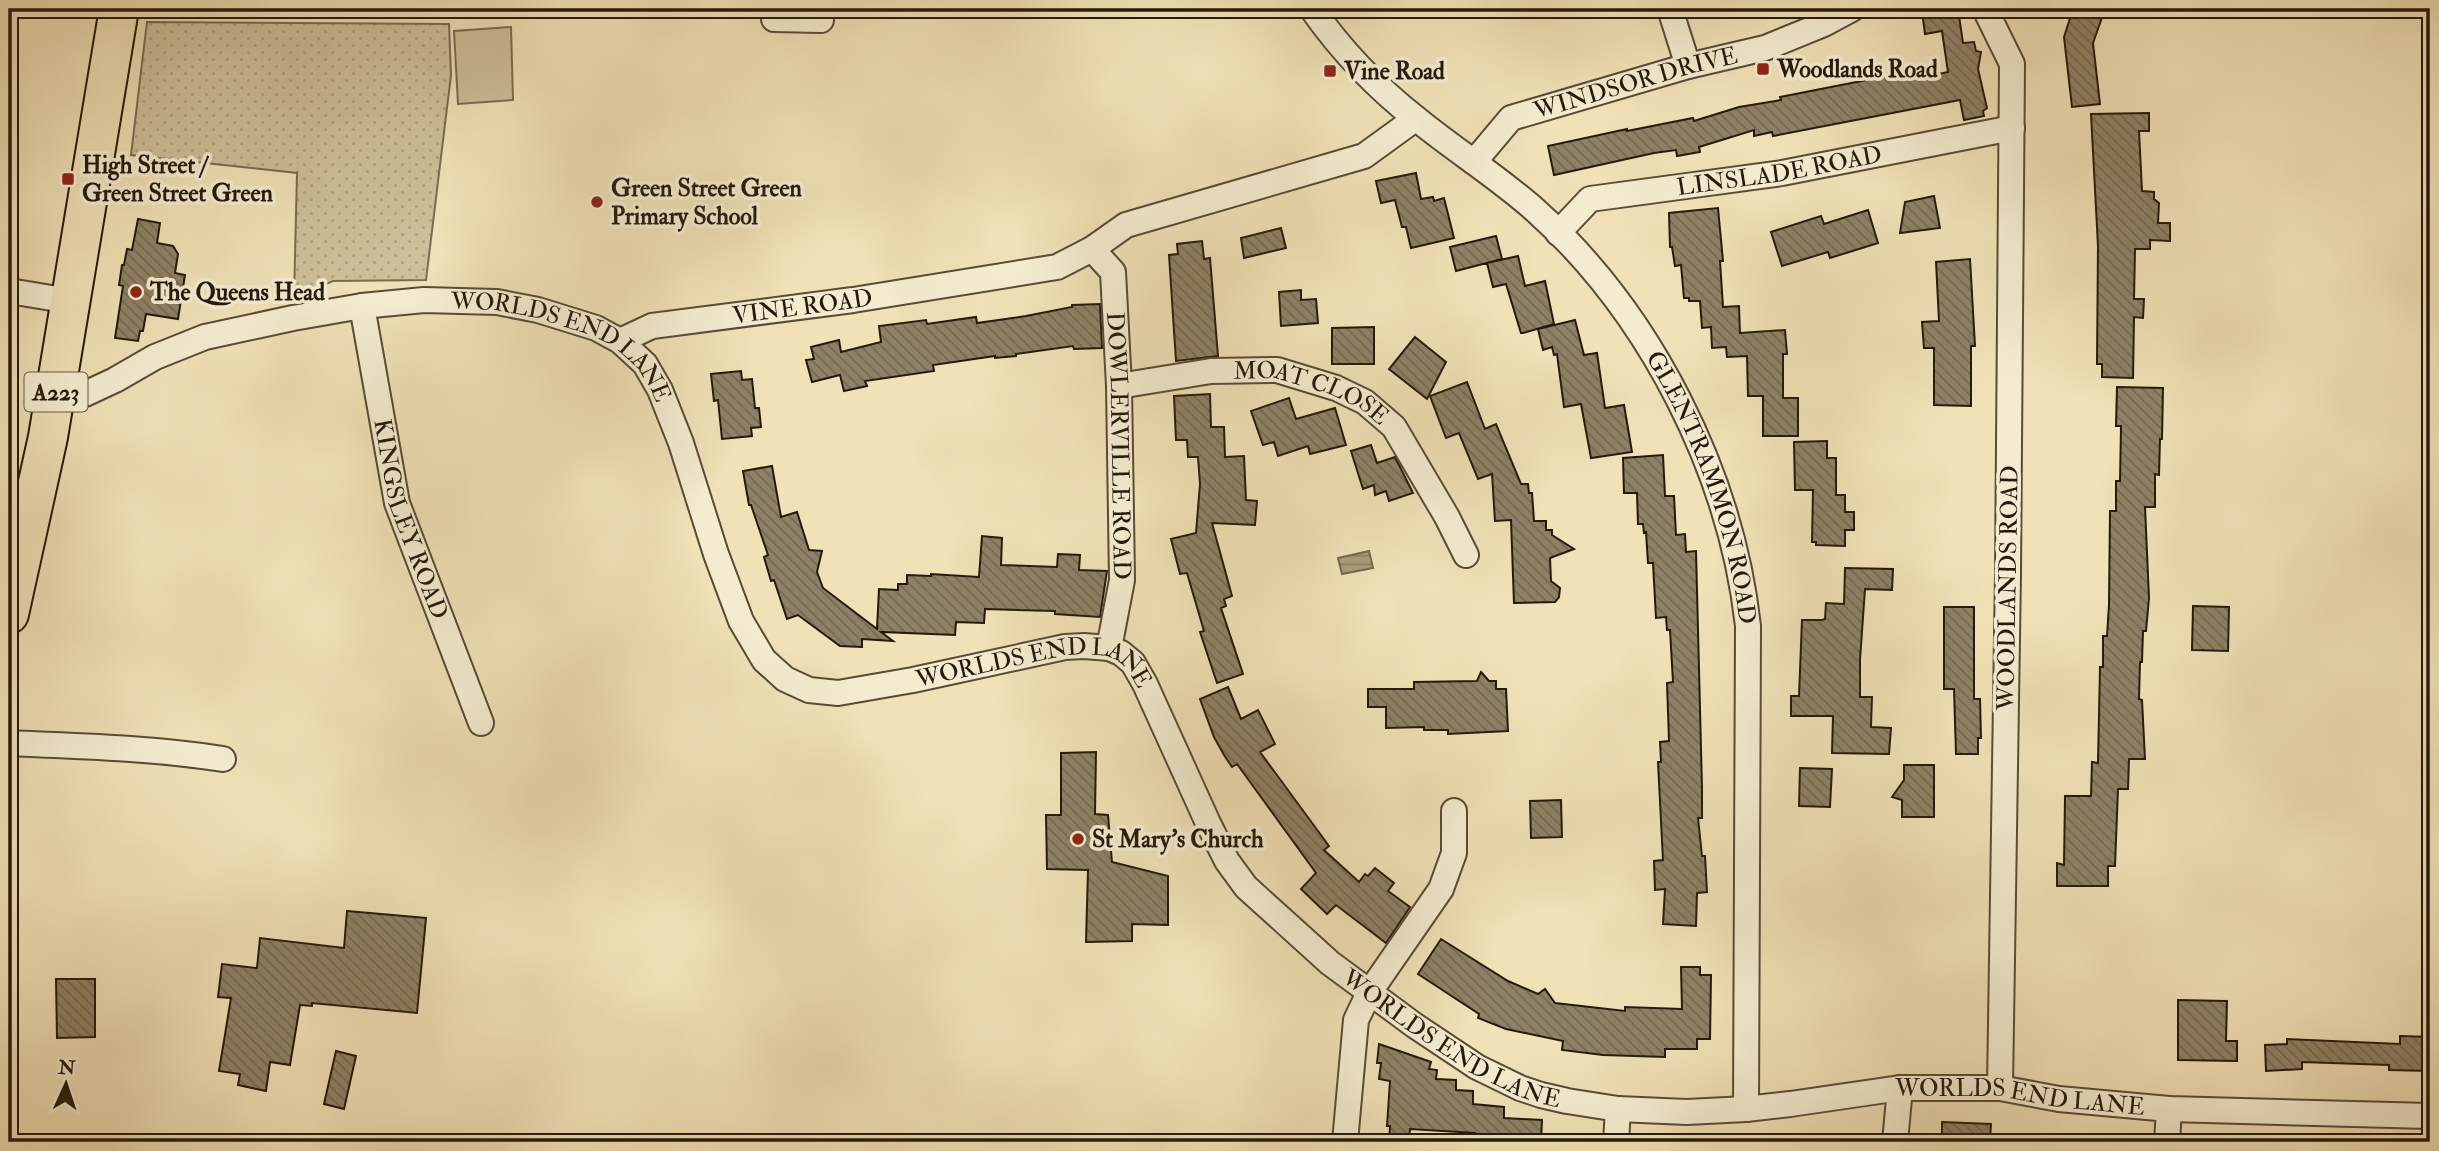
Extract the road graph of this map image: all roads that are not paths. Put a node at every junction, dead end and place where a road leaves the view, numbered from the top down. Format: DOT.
graph roads {
  1 [pos="119,9"];
  2 [pos="1312,9"];
  3 [pos="1670,9"];
  4 [pos="1852,9"];
  5 [pos="1985,9"];
  6 [pos="1688,66"];
  7 [pos="1415,119"];
  8 [pos="2012,128"];
  9 [pos="1474,162"];
  10 [pos="1558,233"];
  11 [pos="1093,250"];
  12 [pos="9,291"];
  13 [pos="70,301"];
  14 [pos="362,306"];
  15 [pos="620,341"];
  16 [pos="1119,386"];
  17 [pos="56,394"];
  18 [pos="1466,555"];
  19 [pos="9,614"];
  20 [pos="1110,648"];
  21 [pos="481,723"];
  22 [pos="9,743"];
  23 [pos="223,759"];
  24 [pos="1454,811"];
  25 [pos="1369,993"];
  26 [pos="1900,1088"];
  27 [pos="2000,1088"];
  28 [pos="1618,1109"];
  29 [pos="1746,1109"];
  30 [pos="2169,1109"];
  31 [pos="2430,1116"];
  32 [pos="1345,1142"];
  33 [pos="1616,1142"];
  34 [pos="1895,1142"];
  35 [pos="2167,1142"];
  1 -- 13 [label="main road, A223"];
  2 -- 7 [label="street, GLENTRAMMON ROAD"];
  3 -- 6 [label="street"];
  4 -- 6 [label="street, WINDSOR DRIVE"];
  5 -- 8 [label="street, WOODLANDS ROAD"];
  6 -- 9 [label="street, WINDSOR DRIVE"];
  7 -- 9 [label="street, GLENTRAMMON ROAD"];
  7 -- 11 [label="street, VINE ROAD"];
  8 -- 10 [label="street, LINSLADE ROAD"];
  8 -- 27 [label="street, WOODLANDS ROAD"];
  9 -- 10 [label="street, GLENTRAMMON ROAD"];
  10 -- 29 [label="street, GLENTRAMMON ROAD"];
  11 -- 15 [label="street, VINE ROAD"];
  11 -- 16 [label="street, DOWLERVILLE ROAD"];
  12 -- 13 [label="street"];
  13 -- 17 [label="main road, A223"];
  14 -- 15 [label="street, WORLDS END LANE"];
  14 -- 17 [label="street, WORLDS END LANE"];
  14 -- 21 [label="street, KINGSLEY ROAD"];
  15 -- 20 [label="street, WORLDS END LANE"];
  16 -- 18 [label="street, MOAT CLOSE"];
  16 -- 20 [label="street, DOWLERVILLE ROAD"];
  17 -- 19 [label="main road, A223"];
  20 -- 25 [label="street, WORLDS END LANE"];
  22 -- 23 [label="street"];
  24 -- 25 [label="street"];
  25 -- 28 [label="street, WORLDS END LANE"];
  25 -- 32 [label="street"];
  26 -- 27 [label="street, WORLDS END LANE"];
  26 -- 29 [label="street, WORLDS END LANE"];
  26 -- 34 [label="street"];
  27 -- 30 [label="street, WORLDS END LANE"];
  28 -- 29 [label="street, WORLDS END LANE"];
  28 -- 33 [label="street"];
  30 -- 31 [label="street, WORLDS END LANE"];
  30 -- 35 [label="street"];
}
